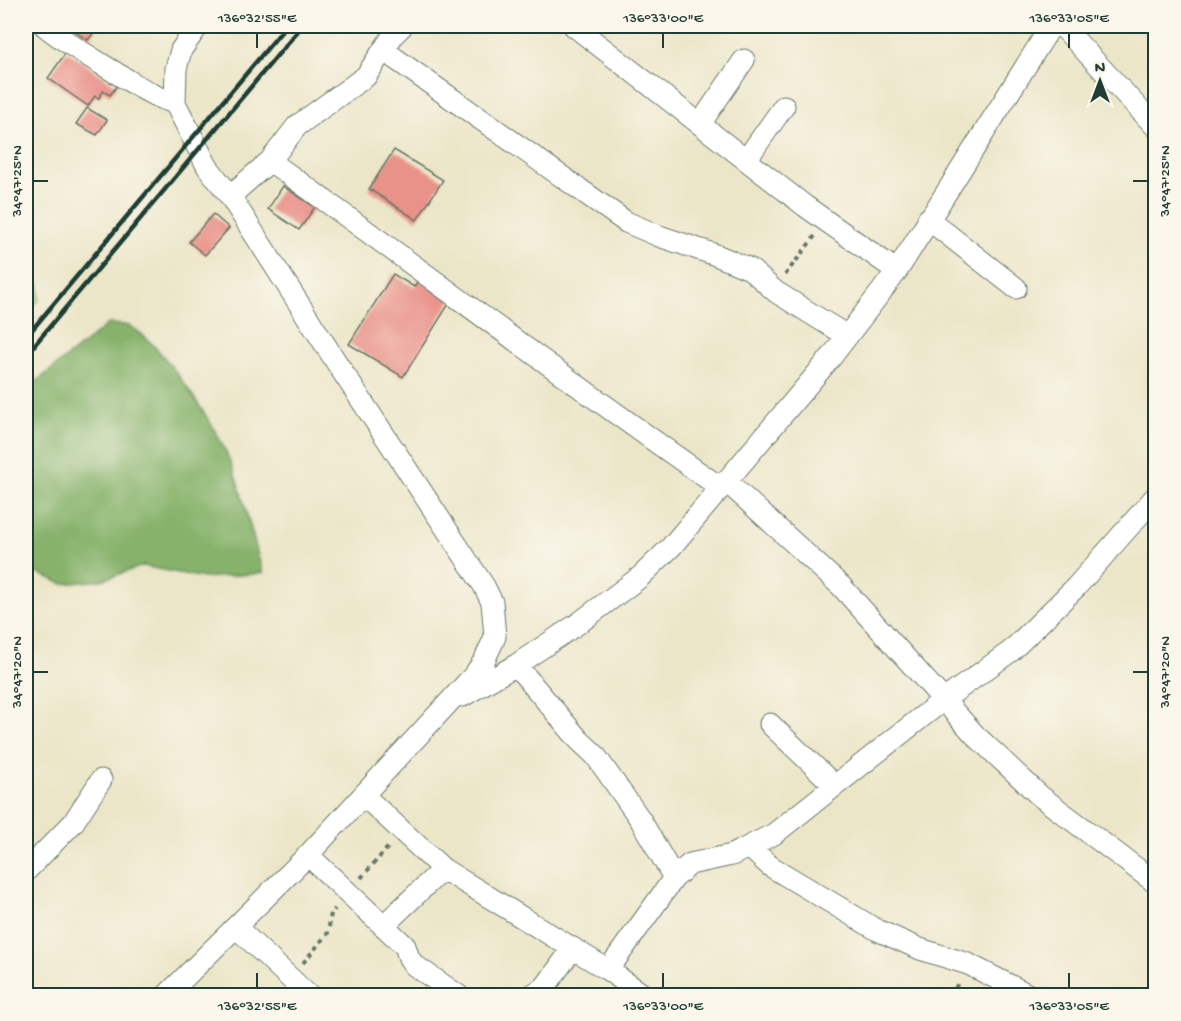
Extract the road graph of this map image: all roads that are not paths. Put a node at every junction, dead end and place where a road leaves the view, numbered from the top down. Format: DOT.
graph roads {
  1 [pos="45,26"];
  2 [pos="198,26"];
  3 [pos="402,26"];
  4 [pos="574,26"];
  5 [pos="1051,26"];
  6 [pos="1062,26"];
  7 [pos="383,50"];
  8 [pos="744,60"];
  9 [pos="175,103"];
  10 [pos="784,106"];
  11 [pos="700,124"];
  12 [pos="1155,127"];
  13 [pos="746,160"];
  14 [pos="270,161"];
  15 [pos="230,196"];
  16 [pos="928,219"];
  17 [pos="897,271"];
  18 [pos="1016,288"];
  19 [pos="847,336"];
  20 [pos="724,484"];
  21 [pos="1155,496"];
  22 [pos="516,665"];
  23 [pos="942,701"];
  24 [pos="449,704"];
  25 [pos="770,724"];
  26 [pos="101,780"];
  27 [pos="834,785"];
  28 [pos="363,795"];
  29 [pos="749,847"];
  30 [pos="308,855"];
  31 [pos="443,869"];
  32 [pos="26,871"];
  33 [pos="674,878"];
  34 [pos="1155,884"];
  35 [pos="383,926"];
  36 [pos="237,928"];
  37 [pos="573,948"];
  38 [pos="608,970"];
  39 [pos="303,994"];
  40 [pos="166,996"];
  41 [pos="459,996"];
  42 [pos="530,996"];
  43 [pos="645,996"];
  44 [pos="1031,996"];
  1 -- 9 [label="street"];
  2 -- 9 [label="street"];
  3 -- 7 [label="street"];
  4 -- 11 [label="street"];
  5 -- 16 [label="street"];
  6 -- 12 [label="street"];
  7 -- 14 [label="street"];
  7 -- 19 [label="street"];
  8 -- 11 [label="street"];
  9 -- 15 [label="street"];
  10 -- 13 [label="street"];
  11 -- 13 [label="street"];
  13 -- 17 [label="street"];
  14 -- 15 [label="street"];
  14 -- 20 [label="street"];
  15 -- 24 [label="street"];
  16 -- 17 [label="street"];
  16 -- 18 [label="street"];
  17 -- 19 [label="street"];
  19 -- 20 [label="street"];
  20 -- 22 [label="street"];
  20 -- 23 [label="street"];
  21 -- 23 [label="street"];
  22 -- 24 [label="street"];
  22 -- 33 [label="street"];
  23 -- 27 [label="street"];
  23 -- 34 [label="street"];
  24 -- 28 [label="street"];
  25 -- 27 [label="street"];
  26 -- 32 [label="street"];
  27 -- 29 [label="street"];
  28 -- 30 [label="street"];
  28 -- 31 [label="street"];
  29 -- 33 [label="street"];
  29 -- 44 [label="street"];
  30 -- 35 [label="street"];
  30 -- 36 [label="street"];
  31 -- 35 [label="street"];
  31 -- 37 [label="street"];
  33 -- 38 [label="street"];
  35 -- 41 [label="street"];
  36 -- 39 [label="street"];
  36 -- 40 [label="street"];
  37 -- 38 [label="street"];
  37 -- 42 [label="street"];
  38 -- 43 [label="street"];
}
